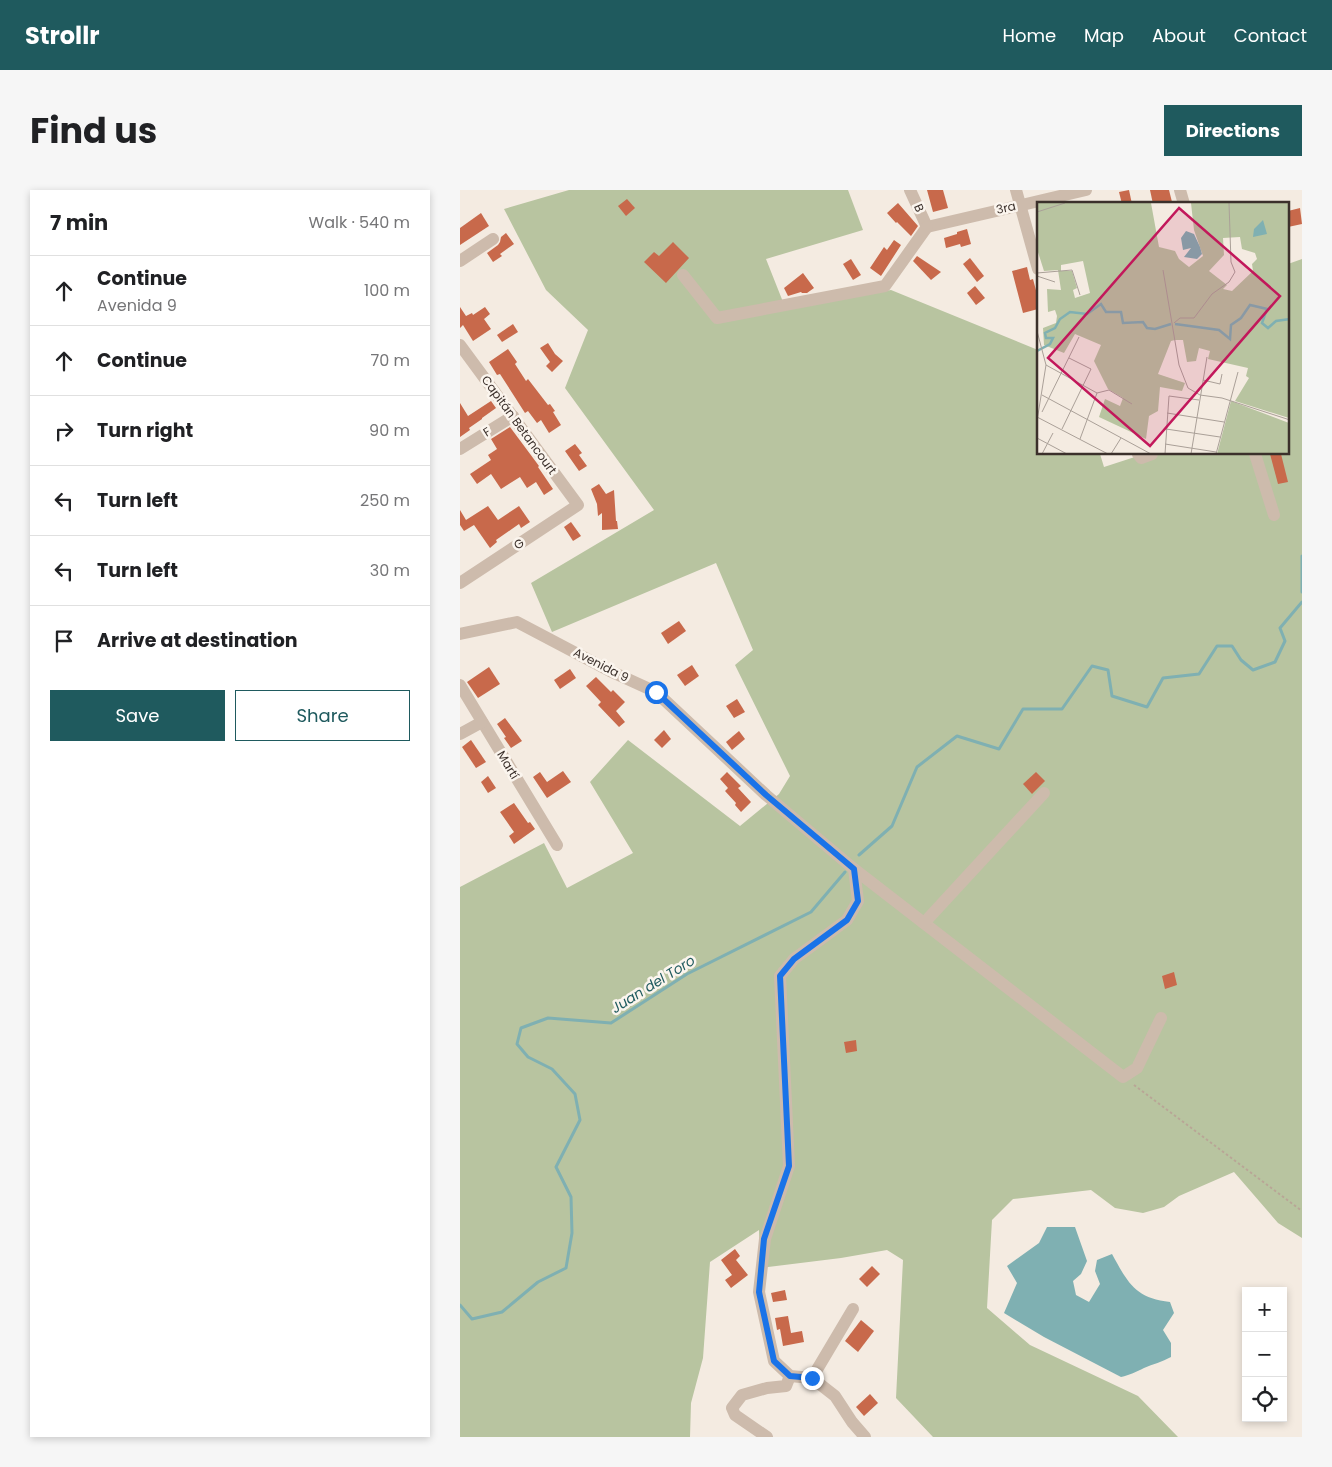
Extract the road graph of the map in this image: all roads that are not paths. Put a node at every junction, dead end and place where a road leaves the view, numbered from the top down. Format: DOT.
graph roads {
  1 [pos="910,190"];
  2 [pos="1016,190"];
  3 [pos="1086,190"];
  4 [pos="1020,204"];
  5 [pos="927,227"];
  6 [pos="493,239"];
  7 [pos="460,261"];
  8 [pos="1037,265"];
  9 [pos="683,275"];
  10 [pos="460,345"];
  11 [pos="513,416"];
  12 [pos="460,449"];
  13 [pos="1139,455"];
  14 [pos="1149,455"];
  15 [pos="1255,455"];
  16 [pos="578,505"];
  17 [pos="1274,515"];
  18 [pos="460,583"];
  19 [pos="460,634"];
  20 [pos="460,685"];
  21 [pos="482,722"];
  22 [pos="460,734"];
  23 [pos="1044,793"];
  24 [pos="557,845"];
  25 [pos="854,869"];
  26 [pos="924,923"];
  27 [pos="1161,1018"];
  28 [pos="853,1309"];
  29 [pos="790,1376"];
  30 [pos="812,1378"];
  31 [pos="767,1437"];
  32 [pos="865,1437"];
  1 -- 5 [label="street, B"];
  2 -- 4 [label="street"];
  3 -- 4 [label="street, 3ra"];
  4 -- 5 [label="street, 3ra"];
  4 -- 8 [label="street"];
  5 -- 9 [label="street"];
  6 -- 7 [label="street"];
  10 -- 11 [label="street, Capitán Betancourt"];
  11 -- 12 [label="street, F"];
  11 -- 16 [label="street, Capitán Betancourt"];
  13 -- 14 [label="street"];
  15 -- 17 [label="street"];
  16 -- 18 [label="street, G"];
  19 -- 25 [label="street, Avenida 9"];
  20 -- 21 [label="street, Martí"];
  21 -- 22 [label="street"];
  21 -- 24 [label="street, Martí"];
  23 -- 26 [label="street"];
  25 -- 26 [label="street, Avenida 9"];
  25 -- 29 [label="street"];
  26 -- 27 [label="street, Avenida 9"];
  28 -- 30 [label="street"];
  29 -- 30 [label="street"];
  29 -- 31 [label="street"];
  30 -- 32 [label="street"];
}
